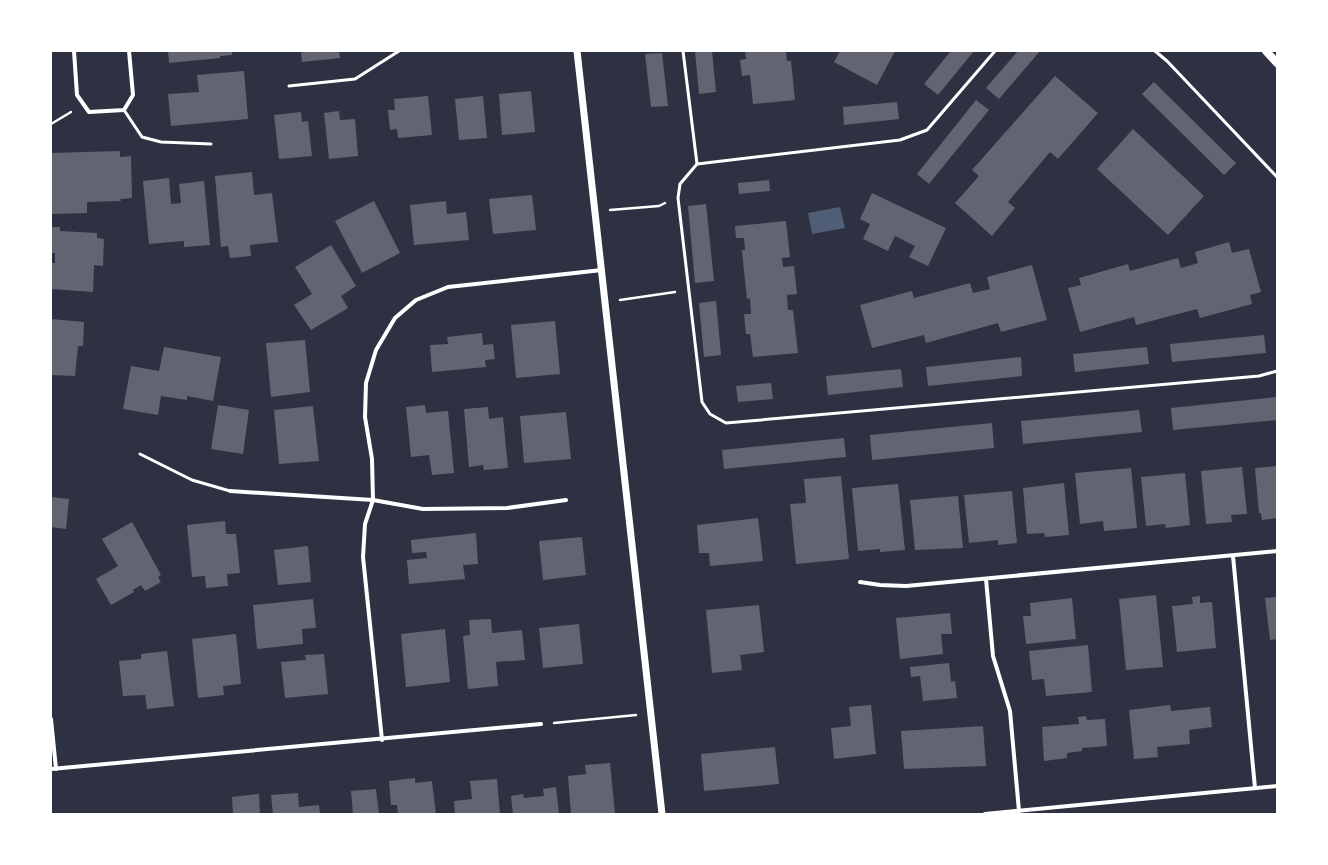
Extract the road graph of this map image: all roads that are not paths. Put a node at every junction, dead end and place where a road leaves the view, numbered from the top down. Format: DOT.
graph roads {
  1 [pos="74,51"];
  2 [pos="129,51"];
  3 [pos="399,51"];
  4 [pos="577,51"];
  5 [pos="683,51"];
  6 [pos="995,51"];
  7 [pos="1154,51"];
  8 [pos="1266,51"];
  9 [pos="1277,62"];
  10 [pos="288,86"];
  11 [pos="124,110"];
  12 [pos="211,144"];
  13 [pos="697,164"];
  14 [pos="1277,177"];
  15 [pos="602,270"];
  16 [pos="1277,371"];
  17 [pos="140,454"];
  18 [pos="230,491"];
  19 [pos="373,500"];
  20 [pos="566,500"];
  21 [pos="1277,551"];
  22 [pos="1233,556"];
  23 [pos="986,579"];
  24 [pos="860,582"];
  25 [pos="51,719"];
  26 [pos="541,724"];
  27 [pos="382,740"];
  28 [pos="53,769"];
  29 [pos="1277,786"];
  30 [pos="1255,788"];
  31 [pos="1019,811"];
  32 [pos="662,814"];
  33 [pos="985,814"];
  1 -- 11 [label="street"];
  2 -- 11 [label="street"];
  3 -- 10 [label="lane"];
  4 -- 15 [label="street"];
  5 -- 13 [label="lane"];
  6 -- 13 [label="lane"];
  7 -- 14 [label="lane"];
  8 -- 9 [label="main road"];
  11 -- 12 [label="lane"];
  13 -- 16 [label="lane"];
  15 -- 19 [label="street"];
  15 -- 32 [label="street"];
  17 -- 18 [label="lane"];
  18 -- 19 [label="street"];
  19 -- 20 [label="street"];
  19 -- 27 [label="street"];
  21 -- 22 [label="street"];
  22 -- 23 [label="street"];
  22 -- 30 [label="street"];
  23 -- 24 [label="street"];
  23 -- 31 [label="street"];
  25 -- 28 [label="street"];
  26 -- 27 [label="street"];
  27 -- 28 [label="street"];
  29 -- 30 [label="street"];
  30 -- 31 [label="street"];
  31 -- 33 [label="street"];
}
